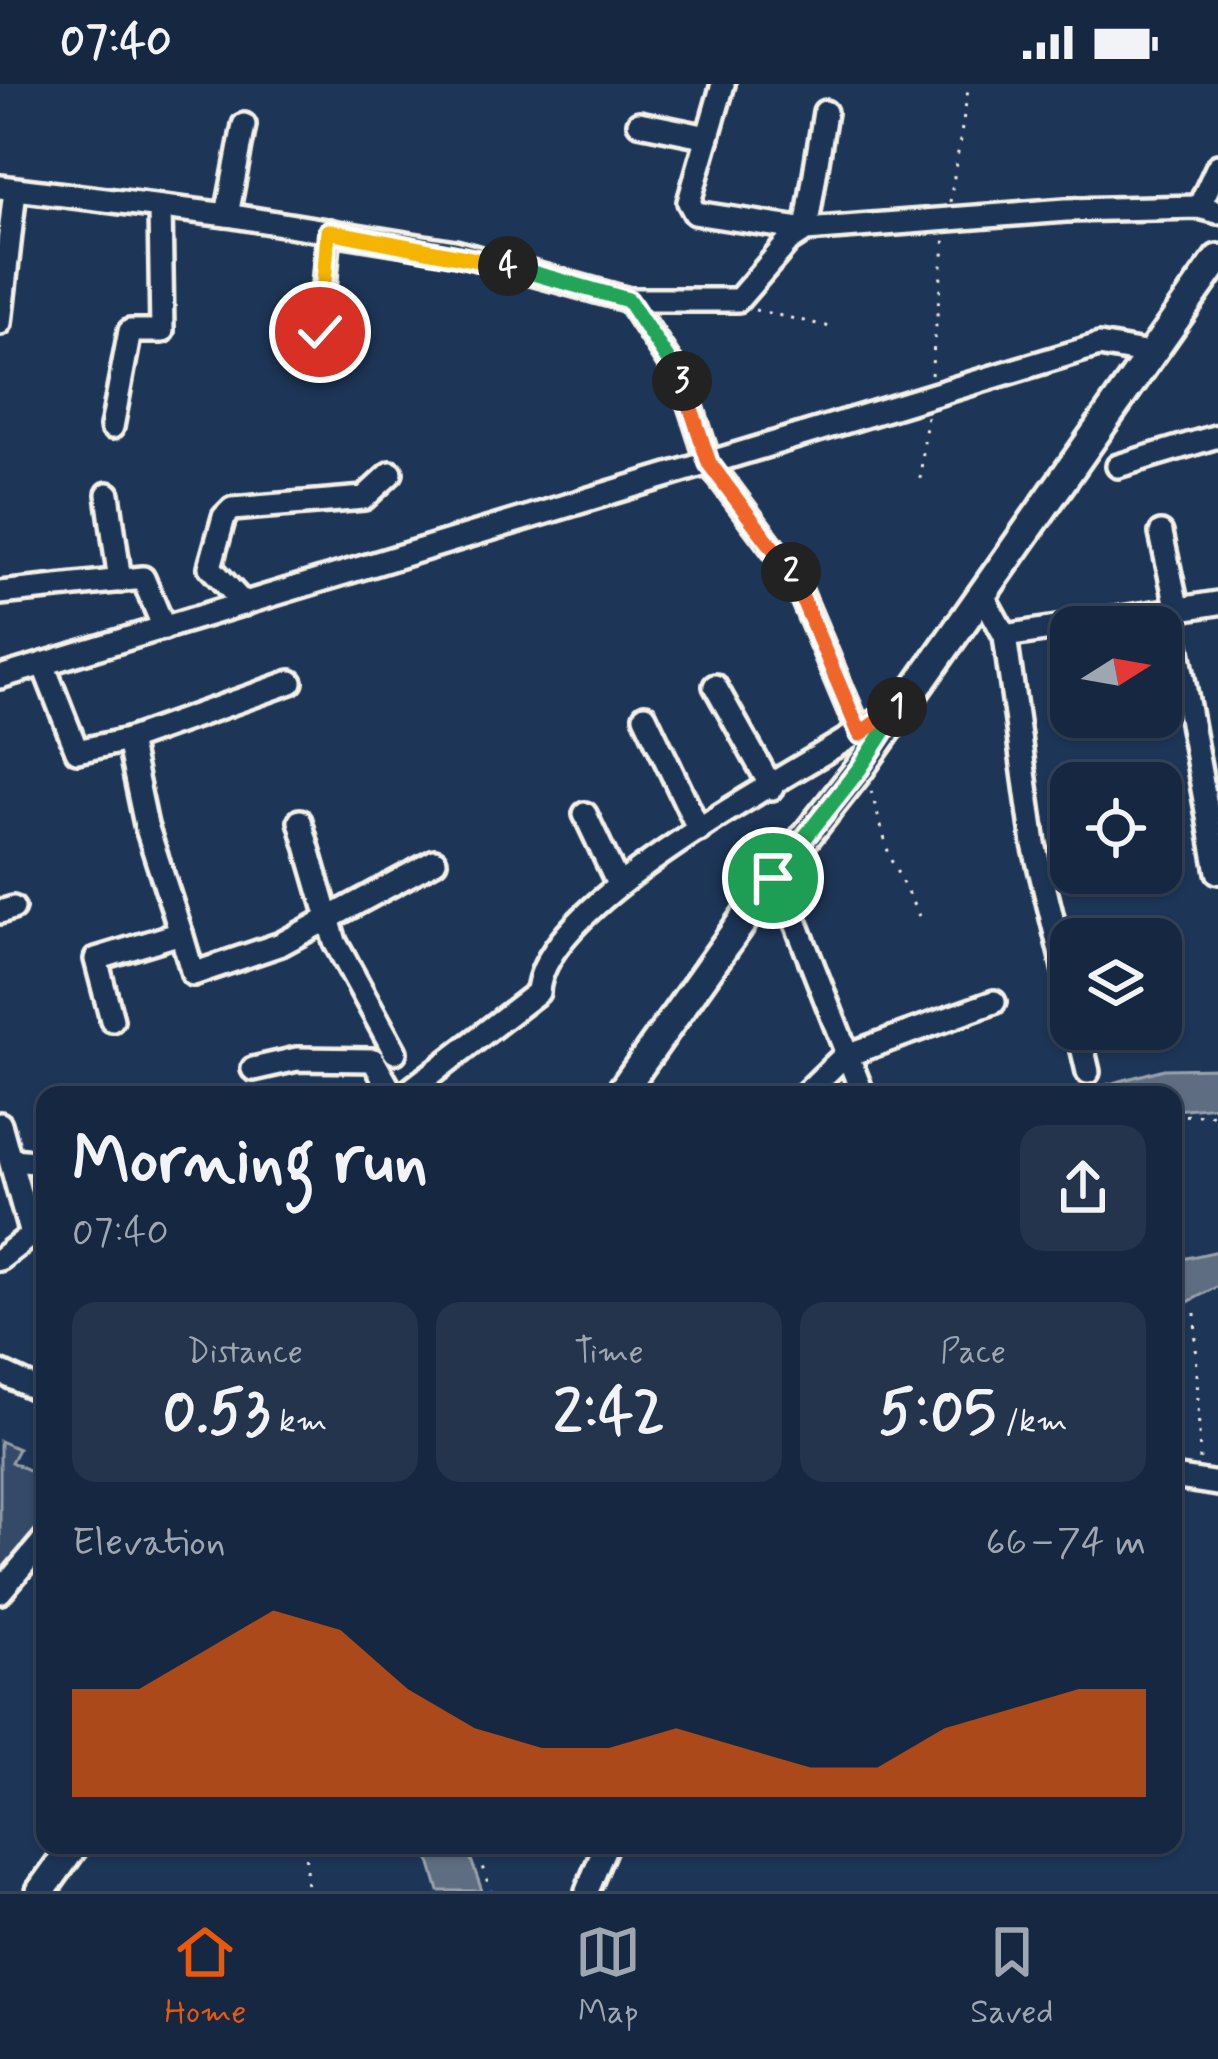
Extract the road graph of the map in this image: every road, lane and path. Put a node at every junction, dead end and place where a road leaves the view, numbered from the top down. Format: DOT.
graph roads {
  1 [pos="723,84"];
  2 [pos="969,84"];
  3 [pos="825,112"];
  4 [pos="639,123"];
  5 [pos="244,124"];
  6 [pos="708,137"];
  7 [pos="1218,166"];
  8 [pos="8,189"];
  9 [pos="160,207"];
  10 [pos="1208,210"];
  11 [pos="227,214"];
  12 [pos="947,221"];
  13 [pos="806,230"];
  14 [pos="328,231"];
  15 [pos="1218,259"];
  16 [pos="628,300"];
  17 [pos="738,300"];
  18 [pos="0,323"];
  19 [pos="835,328"];
  20 [pos="320,332"];
  21 [pos="1150,354"];
  22 [pos="929,397"];
  23 [pos="112,427"];
  24 [pos="1218,436"];
  25 [pos="709,463"];
  26 [pos="1118,466"];
  27 [pos="391,473"];
  28 [pos="920,478"];
  29 [pos="109,494"];
  30 [pos="1161,533"];
  31 [pos="120,580"];
  32 [pos="981,592"];
  33 [pos="0,593"];
  34 [pos="1218,603"];
  35 [pos="244,604"];
  36 [pos="1173,606"];
  37 [pos="1182,610"];
  38 [pos="164,628"];
  39 [pos="1050,629"];
  40 [pos="1005,636"];
  41 [pos="1182,658"];
  42 [pos="43,664"];
  43 [pos="0,677"];
  44 [pos="291,682"];
  45 [pos="715,686"];
  46 [pos="902,704"];
  47 [pos="645,716"];
  48 [pos="860,734"];
  49 [pos="128,740"];
  50 [pos="860,768"];
  51 [pos="772,788"];
  52 [pos="585,814"];
  53 [pos="300,821"];
  54 [pos="699,830"];
  55 [pos="435,861"];
  56 [pos="1218,872"];
  57 [pos="773,878"];
  58 [pos="618,884"];
  59 [pos="919,916"];
  60 [pos="328,918"];
  61 [pos="1052,918"];
  62 [pos="181,933"];
  63 [pos="994,1002"];
  64 [pos="112,1020"];
  65 [pos="1083,1050"];
  66 [pos="395,1052"];
  67 [pos="844,1056"];
  68 [pos="253,1069"];
  69 [pos="1088,1072"];
  70 [pos="388,1086"];
  71 [pos="416,1086"];
  72 [pos="625,1086"];
  73 [pos="813,1086"];
  74 [pos="859,1086"];
  75 [pos="1218,1114"];
  76 [pos="1182,1116"];
  77 [pos="0,1124"];
  78 [pos="13,1160"];
  79 [pos="36,1161"];
  80 [pos="36,1233"];
  81 [pos="36,1240"];
  82 [pos="0,1259"];
  83 [pos="1195,1312"];
  84 [pos="0,1372"];
  85 [pos="36,1389"];
  86 [pos="1209,1483"];
  87 [pos="36,1550"];
  88 [pos="0,1592"];
  89 [pos="68,1854"];
  90 [pos="305,1854"];
  91 [pos="477,1854"];
  92 [pos="602,1854"];
  93 [pos="41,1891"];
  94 [pos="307,1891"];
  95 [pos="490,1891"];
  96 [pos="587,1891"];
  1 -- 6 [label="street"];
  2 -- 12 [label="path"];
  3 -- 13 [label="street"];
  4 -- 6 [label="street"];
  5 -- 11 [label="street"];
  6 -- 13 [label="street"];
  7 -- 10 [label="street"];
  8 -- 9 [label="street"];
  8 -- 18 [label="street"];
  9 -- 11 [label="street"];
  9 -- 23 [label="street"];
  10 -- 12 [label="street"];
  11 -- 14 [label="street"];
  12 -- 13 [label="street"];
  12 -- 22 [label="path"];
  13 -- 17 [label="street"];
  14 -- 16 [label="street"];
  14 -- 20 [label="street"];
  15 -- 21 [label="main road"];
  16 -- 17 [label="street"];
  16 -- 25 [label="street"];
  17 -- 19 [label="path"];
  21 -- 22 [label="street"];
  21 -- 32 [label="main road"];
  22 -- 25 [label="street"];
  22 -- 28 [label="path"];
  24 -- 26 [label="street"];
  25 -- 35 [label="street"];
  25 -- 48 [label="street"];
  27 -- 35 [label="street"];
  29 -- 31 [label="street"];
  30 -- 36 [label="street"];
  31 -- 33 [label="street"];
  31 -- 38 [label="street"];
  32 -- 40 [label="street"];
  32 -- 46 [label="main road"];
  34 -- 37 [label="street"];
  35 -- 38 [label="street"];
  38 -- 42 [label="street"];
  39 -- 40 [label="street"];
  40 -- 61 [label="street"];
  41 -- 56 [label="street"];
  42 -- 43 [label="street"];
  42 -- 49 [label="street"];
  44 -- 49 [label="street"];
  45 -- 51 [label="street"];
  46 -- 48 [label="street"];
  46 -- 50 [label="main road"];
  47 -- 54 [label="street"];
  48 -- 51 [label="street"];
  49 -- 62 [label="street"];
  50 -- 57 [label="main road"];
  50 -- 59 [label="path"];
  51 -- 54 [label="street"];
  52 -- 58 [label="street"];
  53 -- 60 [label="street"];
  54 -- 58 [label="street"];
  55 -- 60 [label="street"];
  57 -- 67 [label="street"];
  57 -- 72 [label="main road"];
  58 -- 71 [label="street"];
  60 -- 62 [label="street"];
  60 -- 66 [label="street"];
  62 -- 64 [label="street"];
  63 -- 67 [label="street"];
  65 -- 69 [label="street"];
  67 -- 73 [label="street"];
  67 -- 74 [label="street"];
  68 -- 70 [label="street"];
  75 -- 76 [label="path"];
  77 -- 78 [label="street"];
  78 -- 79 [label="street"];
  78 -- 80 [label="street"];
  81 -- 82 [label="street"];
  83 -- 86 [label="path"];
  84 -- 85 [label="street"];
  87 -- 88 [label="street"];
  89 -- 93 [label="main road"];
  90 -- 94 [label="path"];
  91 -- 95 [label="path"];
  92 -- 96 [label="street"];
}
